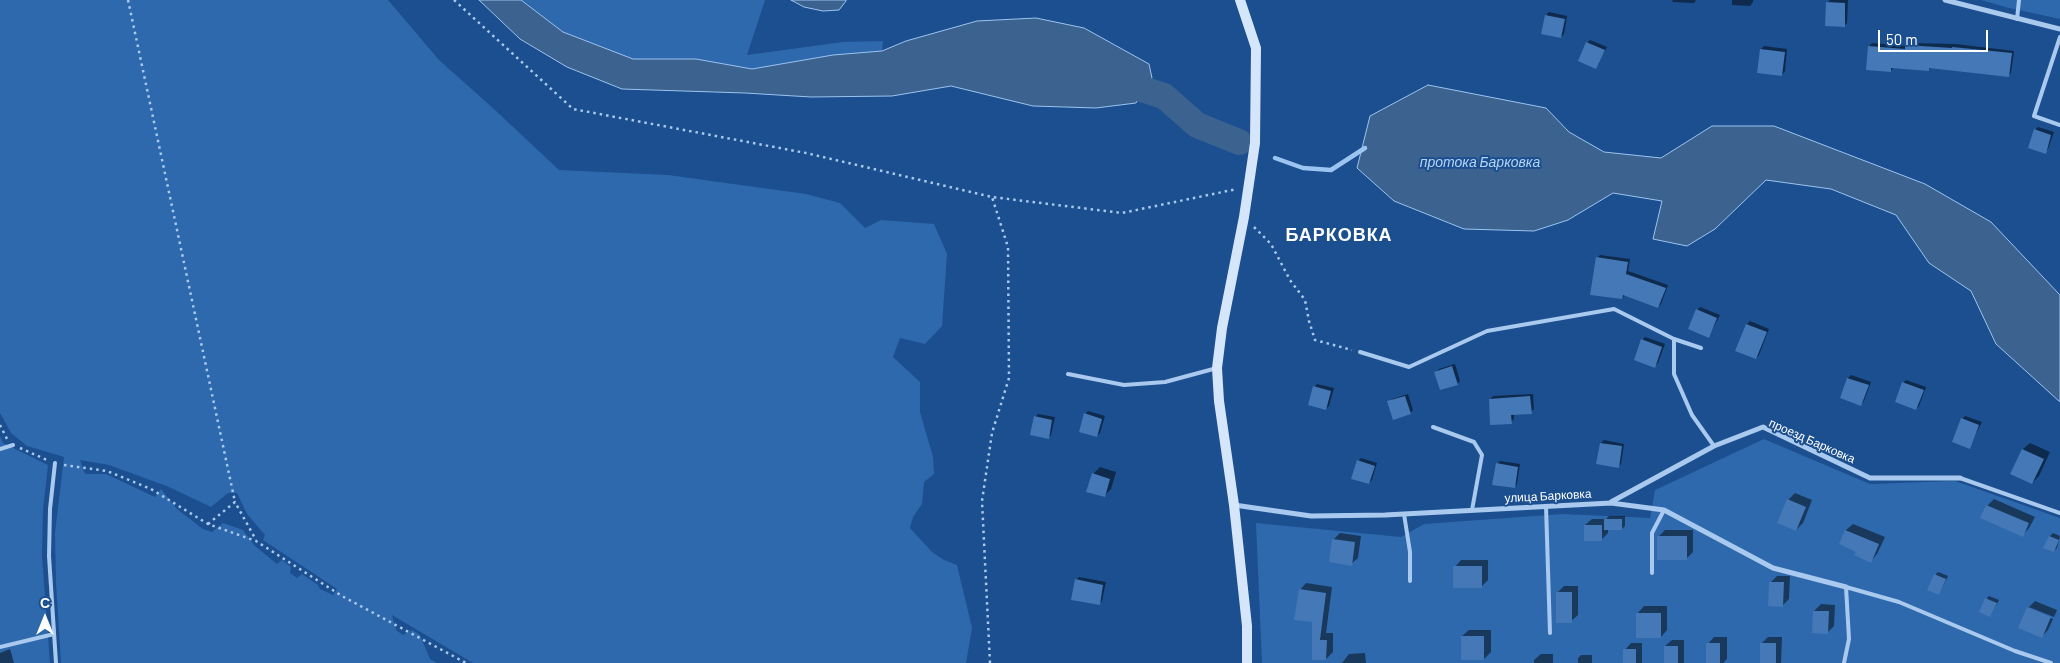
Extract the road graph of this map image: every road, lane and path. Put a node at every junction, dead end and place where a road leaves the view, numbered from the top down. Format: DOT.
graph roads {
  1 [pos="128,0"];
  2 [pos="454,0"];
  3 [pos="1240,0"];
  4 [pos="1945,0"];
  5 [pos="2019,0"];
  6 [pos="2017,19"];
  7 [pos="2060,29"];
  8 [pos="2060,37"];
  9 [pos="2060,125"];
  10 [pos="1249,186"];
  11 [pos="992,197"];
  12 [pos="1244,217"];
  13 [pos="1674,338"];
  14 [pos="1700,348"];
  15 [pos="1360,352"];
  16 [pos="1217,368"];
  17 [pos="1068,374"];
  18 [pos="0,425"];
  19 [pos="1433,426"];
  20 [pos="13,445"];
  21 [pos="1714,446"];
  22 [pos="0,449"];
  23 [pos="54,463"];
  24 [pos="1960,478"];
  25 [pos="235,502"];
  26 [pos="1611,503"];
  27 [pos="1234,505"];
  28 [pos="1546,506"];
  29 [pos="1472,510"];
  30 [pos="1664,510"];
  31 [pos="2060,513"];
  32 [pos="1404,514"];
  33 [pos="208,524"];
  34 [pos="256,540"];
  35 [pos="1652,572"];
  36 [pos="1410,581"];
  37 [pos="1846,586"];
  38 [pos="1550,633"];
  39 [pos="54,634"];
  40 [pos="0,647"];
  41 [pos="56,663"];
  42 [pos="466,663"];
  43 [pos="990,663"];
  44 [pos="1247,663"];
  45 [pos="1844,663"];
  46 [pos="2051,663"];
  1 -- 25 [label="path"];
  2 -- 11 [label="path"];
  3 -- 10 [label="main road"];
  4 -- 6 [label="street"];
  5 -- 6 [label="lane"];
  6 -- 7 [label="street"];
  8 -- 9 [label="lane"];
  10 -- 11 [label="path"];
  10 -- 12 [label="main road"];
  11 -- 43 [label="path"];
  12 -- 15 [label="path"];
  12 -- 16 [label="main road"];
  13 -- 14 [label="lane"];
  13 -- 15 [label="lane"];
  13 -- 21 [label="lane"];
  16 -- 17 [label="lane"];
  16 -- 27 [label="main road"];
  18 -- 20 [label="path"];
  19 -- 29 [label="lane"];
  20 -- 22 [label="lane"];
  20 -- 23 [label="path"];
  21 -- 24 [label="street, проезд Барковка"];
  21 -- 26 [label="street, проезд Барковка"];
  23 -- 33 [label="path"];
  23 -- 39 [label="lane"];
  24 -- 31 [label="lane"];
  25 -- 33 [label="path"];
  25 -- 34 [label="path"];
  26 -- 28 [label="street, улица Барковка"];
  26 -- 30 [label="street, улица Барковка"];
  27 -- 32 [label="street, улица Барковка"];
  27 -- 44 [label="main road"];
  28 -- 29 [label="street, улица Барковка"];
  28 -- 38 [label="lane"];
  29 -- 32 [label="street, улица Барковка"];
  30 -- 35 [label="lane"];
  30 -- 37 [label="street, улица Барковка"];
  32 -- 36 [label="lane"];
  33 -- 34 [label="path"];
  34 -- 42 [label="path"];
  37 -- 45 [label="lane"];
  37 -- 46 [label="lane"];
  39 -- 40 [label="lane"];
  39 -- 41 [label="lane"];
}
